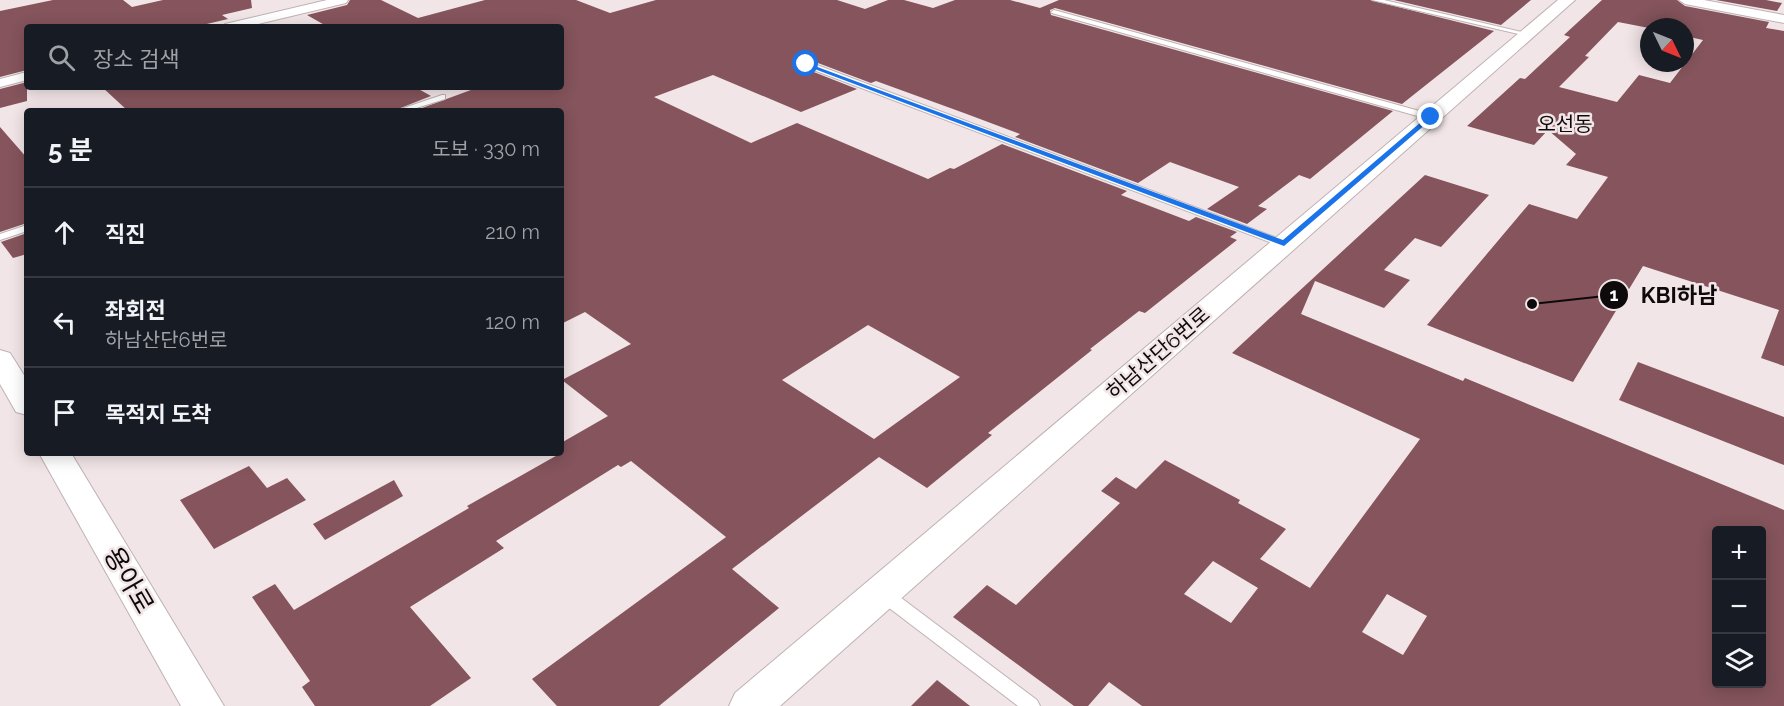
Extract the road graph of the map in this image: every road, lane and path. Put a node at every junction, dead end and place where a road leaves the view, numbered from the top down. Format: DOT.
graph roads {
  1 [pos="342,0"];
  2 [pos="1375,0"];
  3 [pos="1567,0"];
  4 [pos="1685,0"];
  5 [pos="1054,12"];
  6 [pos="1784,19"];
  7 [pos="242,24"];
  8 [pos="1527,34"];
  9 [pos="806,64"];
  10 [pos="24,77"];
  11 [pos="0,82"];
  12 [pos="442,97"];
  13 [pos="408,108"];
  14 [pos="1431,117"];
  15 [pos="24,229"];
  16 [pos="0,237"];
  17 [pos="1284,244"];
  18 [pos="0,359"];
  19 [pos="24,400"];
  20 [pos="57,456"];
  21 [pos="881,592"];
  22 [pos="203,706"];
  23 [pos="750,706"];
  24 [pos="1031,706"];
  1 -- 7 [label="street"];
  2 -- 8 [label="lane"];
  3 -- 8 [label="street, 하남산단6번로"];
  4 -- 6 [label="street"];
  5 -- 14 [label="lane"];
  8 -- 14 [label="street, 하남산단6번로"];
  9 -- 17 [label="lane"];
  10 -- 11 [label="street"];
  12 -- 13 [label="lane"];
  14 -- 17 [label="street, 하남산단6번로"];
  15 -- 16 [label="lane"];
  17 -- 21 [label="street, 하남산단6번로"];
  18 -- 19 [label="street"];
  20 -- 22 [label="street, 용아로"];
  21 -- 23 [label="street, 하남산단6번로"];
  21 -- 24 [label="lane"];
}
